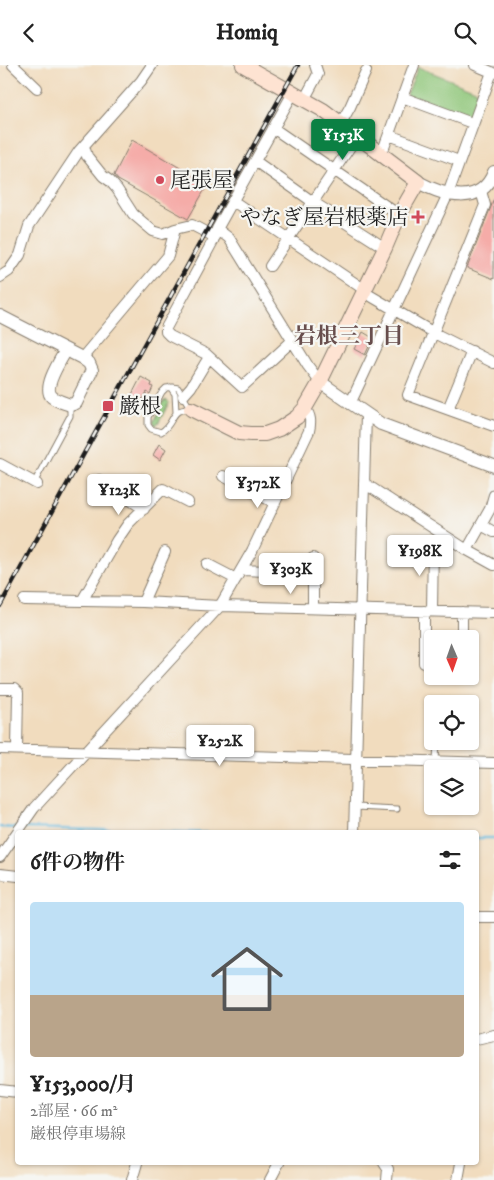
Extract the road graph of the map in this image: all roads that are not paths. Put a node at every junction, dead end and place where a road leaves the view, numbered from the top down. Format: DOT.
graph roads {
  1 [pos="13,65"];
  2 [pos="152,65"];
  3 [pos="243,65"];
  4 [pos="315,65"];
  5 [pos="414,65"];
  6 [pos="475,65"];
  7 [pos="366,71"];
  8 [pos="493,73"];
  9 [pos="37,88"];
  10 [pos="298,96"];
  11 [pos="402,97"];
  12 [pos="341,123"];
  13 [pos="472,123"];
  14 [pos="273,128"];
  15 [pos="358,135"];
  16 [pos="389,135"];
  17 [pos="84,145"];
  18 [pos="382,153"];
  19 [pos="255,161"];
  20 [pos="459,161"];
  21 [pos="334,170"];
  22 [pos="494,172"];
  23 [pos="418,182"];
  24 [pos="480,191"];
  25 [pos="448,194"];
  26 [pos="233,201"];
  27 [pos="313,202"];
  28 [pos="399,215"];
  29 [pos="175,229"];
  30 [pos="216,233"];
  31 [pos="288,238"];
  32 [pos="385,248"];
  33 [pos="270,266"];
  34 [pos="0,277"];
  35 [pos="364,291"];
  36 [pos="394,309"];
  37 [pos="0,316"];
  38 [pos="434,333"];
  39 [pos="292,341"];
  40 [pos="66,350"];
  41 [pos="472,351"];
  42 [pos="209,357"];
  43 [pos="82,358"];
  44 [pos="494,363"];
  45 [pos="320,383"];
  46 [pos="170,387"];
  47 [pos="183,396"];
  48 [pos="350,404"];
  49 [pos="70,405"];
  50 [pos="305,408"];
  51 [pos="191,409"];
  52 [pos="448,409"];
  53 [pos="176,412"];
  54 [pos="366,415"];
  55 [pos="494,426"];
  56 [pos="0,465"];
  57 [pos="494,466"];
  58 [pos="223,476"];
  59 [pos="99,481"];
  60 [pos="364,483"];
  61 [pos="36,484"];
  62 [pos="494,495"];
  63 [pos="188,502"];
  64 [pos="275,503"];
  65 [pos="144,509"];
  66 [pos="480,525"];
  67 [pos="494,532"];
  68 [pos="433,543"];
  69 [pos="467,549"];
  70 [pos="165,552"];
  71 [pos="313,558"];
  72 [pos="208,564"];
  73 [pos="494,565"];
  74 [pos="242,570"];
  75 [pos="313,573"];
  76 [pos="236,579"];
  77 [pos="24,600"];
  78 [pos="82,601"];
  79 [pos="143,601"];
  80 [pos="220,606"];
  81 [pos="313,608"];
  82 [pos="360,609"];
  83 [pos="428,611"];
  84 [pos="462,612"];
  85 [pos="494,613"];
  86 [pos="427,630"];
  87 [pos="462,630"];
  88 [pos="0,689"];
  89 [pos="0,749"];
  90 [pos="17,749"];
  91 [pos="86,751"];
  92 [pos="356,758"];
  93 [pos="424,761"];
  94 [pos="479,762"];
  95 [pos="494,763"];
  96 [pos="355,807"];
  97 [pos="397,809"];
  98 [pos="19,830"];
  99 [pos="354,830"];
  100 [pos="15,835"];
  101 [pos="0,857"];
  102 [pos="0,874"];
  103 [pos="15,876"];
  104 [pos="479,917"];
  105 [pos="494,917"];
  106 [pos="494,1035"];
  107 [pos="479,1038"];
  108 [pos="0,1090"];
  109 [pos="15,1092"];
  110 [pos="136,1165"];
  111 [pos="278,1165"];
  112 [pos="385,1165"];
  113 [pos="461,1165"];
  114 [pos="132,1180"];
  115 [pos="270,1180"];
  116 [pos="387,1180"];
  117 [pos="458,1180"];
  1 -- 9 [label="street"];
  2 -- 17 [label="street"];
  3 -- 10 [label="main road"];
  4 -- 10 [label="street"];
  5 -- 11 [label="street"];
  6 -- 8 [label="street"];
  7 -- 12 [label="street"];
  8 -- 13 [label="street"];
  10 -- 12 [label="main road"];
  10 -- 14 [label="street"];
  11 -- 13 [label="street"];
  11 -- 16 [label="street"];
  12 -- 15 [label="main road"];
  13 -- 20 [label="street"];
  14 -- 19 [label="street"];
  14 -- 21 [label="street"];
  15 -- 18 [label="main road"];
  15 -- 21 [label="street"];
  16 -- 18 [label="street"];
  16 -- 20 [label="street"];
  17 -- 29 [label="street"];
  17 -- 34 [label="street"];
  18 -- 23 [label="main road"];
  19 -- 26 [label="street"];
  19 -- 27 [label="street"];
  20 -- 25 [label="street"];
  21 -- 27 [label="street"];
  21 -- 28 [label="street"];
  22 -- 24 [label="street"];
  23 -- 25 [label="street"];
  23 -- 28 [label="main road"];
  24 -- 25 [label="street"];
  24 -- 38 [label="street"];
  25 -- 36 [label="street"];
  26 -- 30 [label="street"];
  26 -- 31 [label="street"];
  27 -- 31 [label="street"];
  27 -- 32 [label="street"];
  28 -- 32 [label="main road"];
  29 -- 30 [label="street"];
  29 -- 43 [label="street"];
  30 -- 39 [label="street"];
  30 -- 42 [label="street"];
  31 -- 33 [label="street"];
  31 -- 35 [label="street"];
  32 -- 35 [label="main road"];
  35 -- 36 [label="street"];
  35 -- 45 [label="main road"];
  36 -- 38 [label="street"];
  36 -- 48 [label="street"];
  37 -- 40 [label="street"];
  38 -- 41 [label="street"];
  38 -- 52 [label="street"];
  39 -- 42 [label="street"];
  39 -- 45 [label="street"];
  40 -- 43 [label="street"];
  40 -- 49 [label="street"];
  41 -- 44 [label="street"];
  41 -- 52 [label="street"];
  42 -- 47 [label="street"];
  43 -- 49 [label="street"];
  45 -- 48 [label="street"];
  45 -- 50 [label="main road"];
  46 -- 47 [label="lane"];
  46 -- 53 [label="lane"];
  46 -- 53 [label="lane"];
  47 -- 51 [label="lane"];
  48 -- 54 [label="street"];
  49 -- 61 [label="lane"];
  50 -- 51 [label="main road"];
  50 -- 64 [label="street"];
  51 -- 53 [label="lane"];
  52 -- 55 [label="street"];
  54 -- 57 [label="street"];
  54 -- 60 [label="street"];
  56 -- 61 [label="street"];
  58 -- 64 [label="street"];
  59 -- 65 [label="street"];
  60 -- 69 [label="street"];
  60 -- 82 [label="street"];
  62 -- 66 [label="street"];
  63 -- 65 [label="street"];
  64 -- 74 [label="street"];
  65 -- 78 [label="street"];
  66 -- 67 [label="street"];
  66 -- 69 [label="street"];
  68 -- 83 [label="street"];
  69 -- 73 [label="street"];
  70 -- 79 [label="street"];
  71 -- 75 [label="street"];
  72 -- 76 [label="street"];
  74 -- 75 [label="street"];
  74 -- 76 [label="street"];
  75 -- 81 [label="street"];
  76 -- 80 [label="street"];
  77 -- 78 [label="street"];
  78 -- 79 [label="street"];
  79 -- 80 [label="street"];
  80 -- 81 [label="street"];
  80 -- 91 [label="street"];
  81 -- 82 [label="street"];
  82 -- 83 [label="street"];
  82 -- 92 [label="street"];
  83 -- 84 [label="street"];
  83 -- 86 [label="street"];
  84 -- 85 [label="street"];
  84 -- 87 [label="street"];
  88 -- 90 [label="street"];
  89 -- 90 [label="street"];
  90 -- 91 [label="street"];
  91 -- 92 [label="street"];
  91 -- 98 [label="street"];
  92 -- 93 [label="street"];
  92 -- 96 [label="street"];
  94 -- 95 [label="street"];
  96 -- 97 [label="lane"];
  96 -- 99 [label="street"];
  100 -- 101 [label="street"];
  102 -- 103 [label="street"];
  104 -- 105 [label="street"];
  106 -- 107 [label="street"];
  108 -- 109 [label="street"];
  110 -- 114 [label="street"];
  111 -- 115 [label="street"];
  112 -- 116 [label="street"];
  113 -- 117 [label="street"];
}
